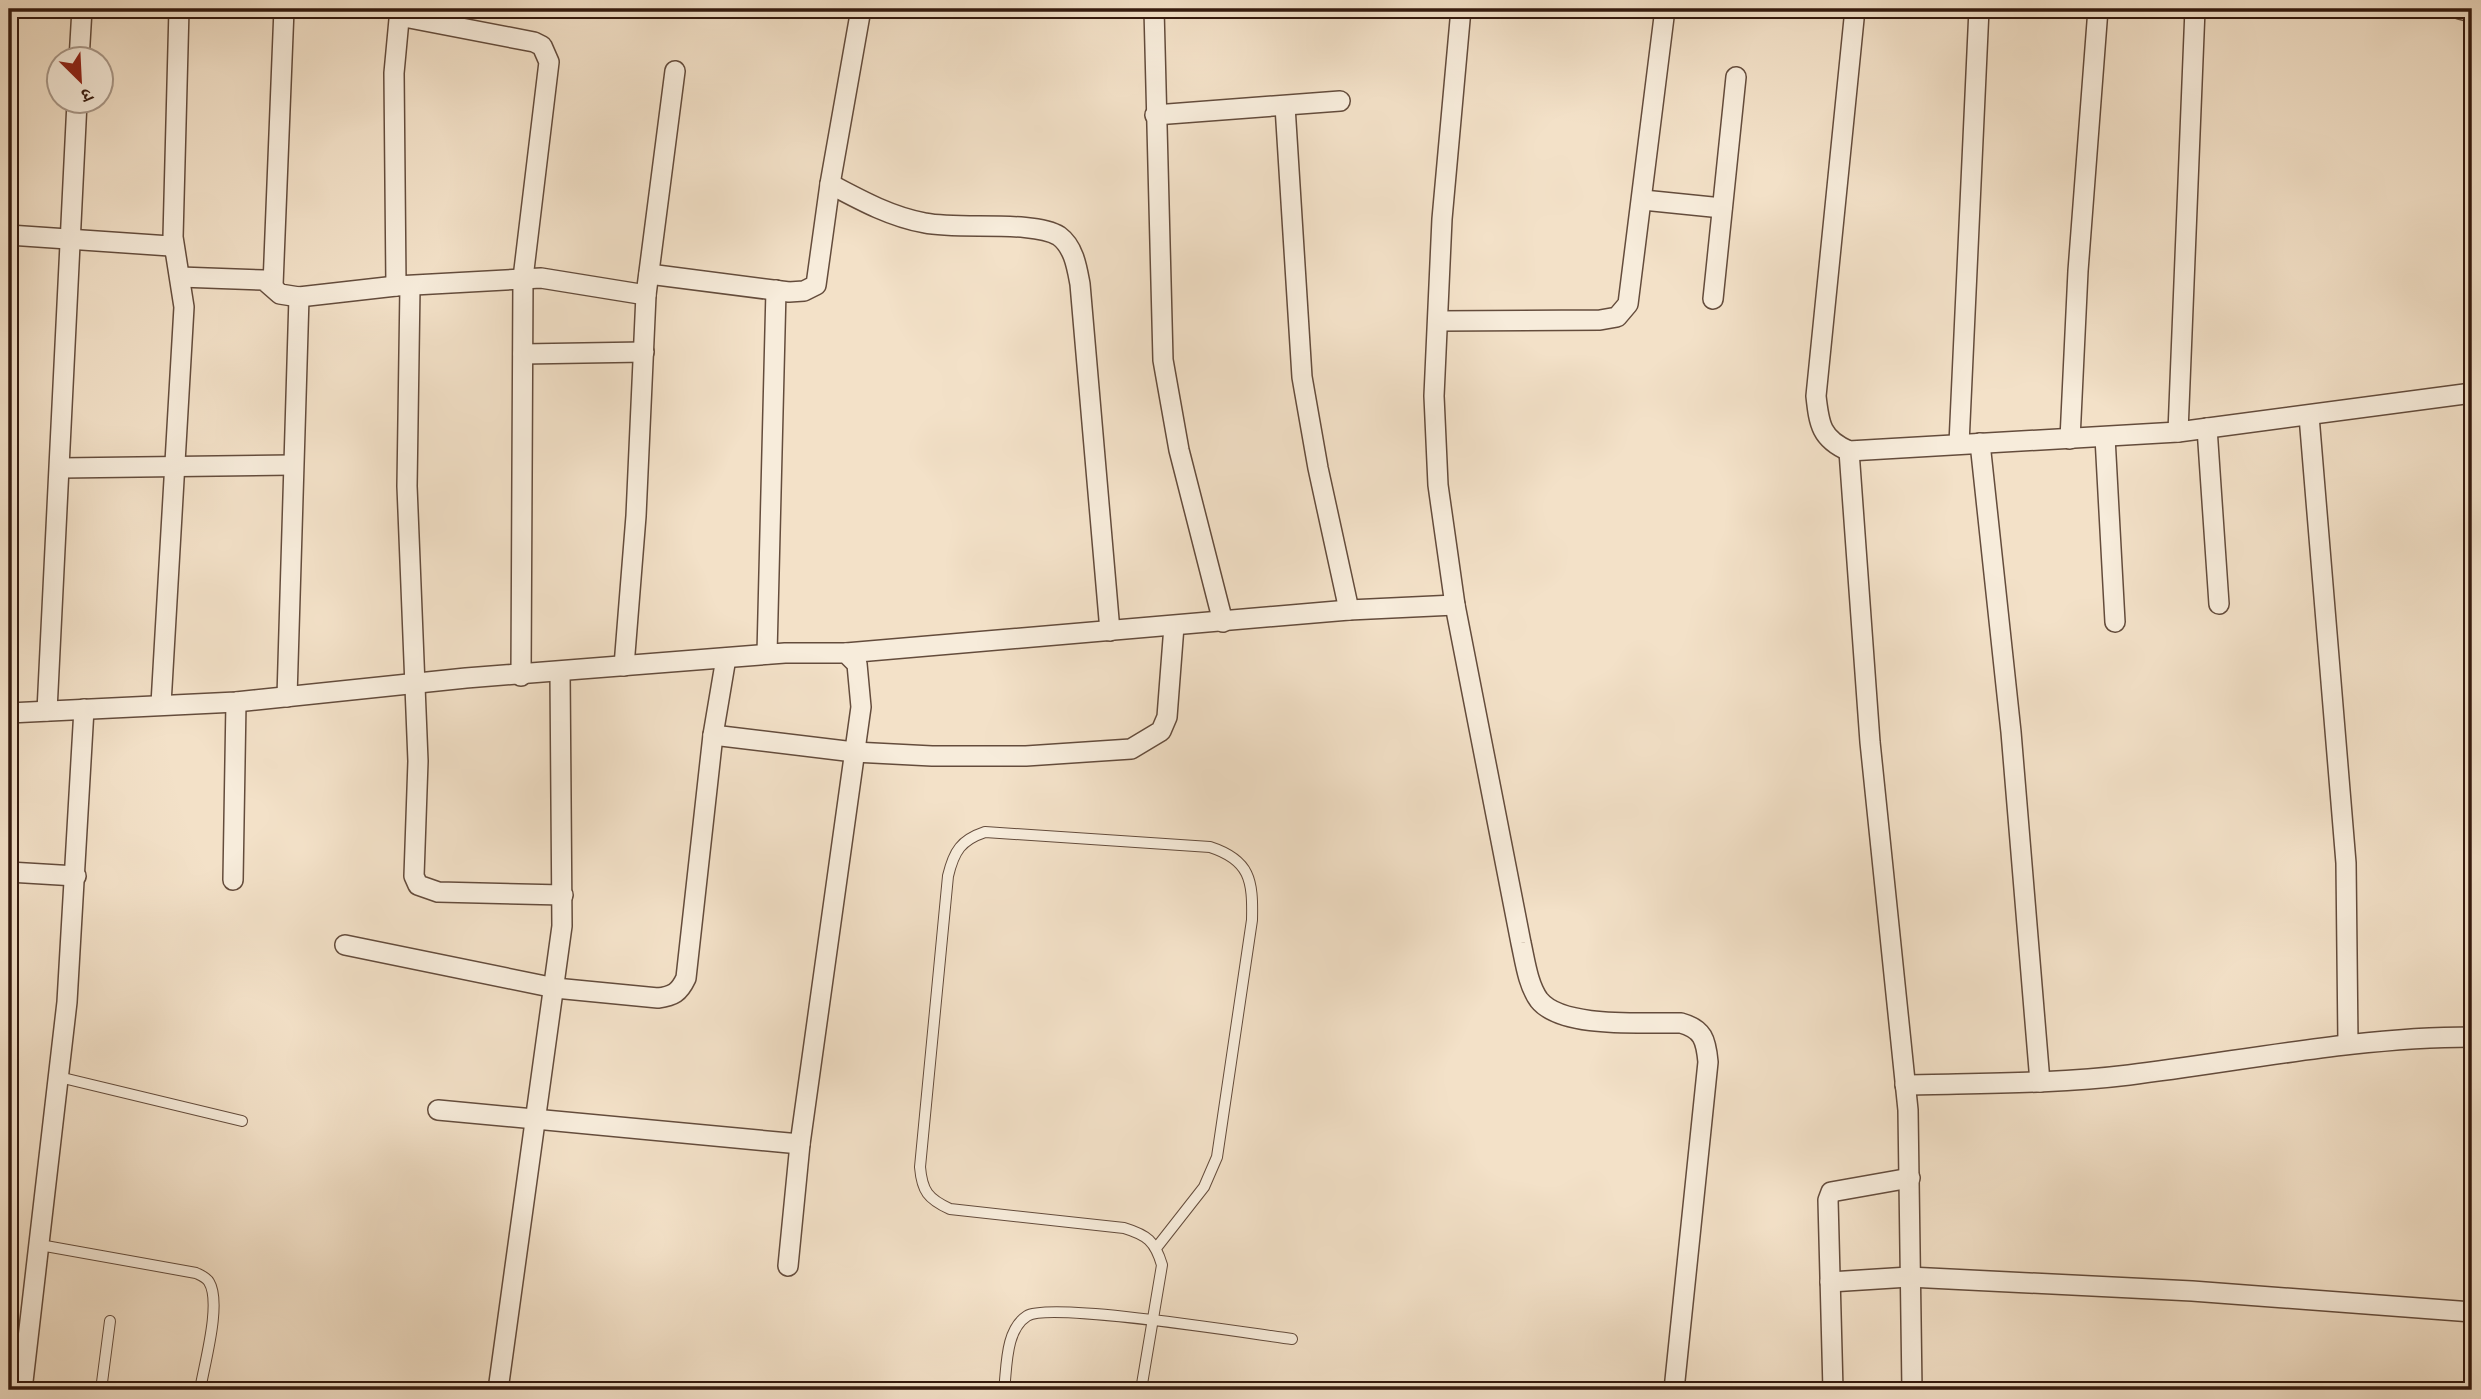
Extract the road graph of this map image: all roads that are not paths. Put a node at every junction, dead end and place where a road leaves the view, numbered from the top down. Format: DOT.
graph roads {
  1 [pos="82,9"];
  2 [pos="179,9"];
  3 [pos="284,9"];
  4 [pos="861,9"];
  5 [pos="1154,9"];
  6 [pos="1461,9"];
  7 [pos="1665,9"];
  8 [pos="1855,9"];
  9 [pos="1979,9"];
  10 [pos="2098,9"];
  11 [pos="2195,9"];
  12 [pos="2460,9"];
  13 [pos="2472,12"];
  14 [pos="399,13"];
  15 [pos="80,46"];
  16 [pos="675,71"];
  17 [pos="1736,77"];
  18 [pos="1340,102"];
  19 [pos="1285,106"];
  20 [pos="1155,115"];
  21 [pos="76,116"];
  22 [pos="830,184"];
  23 [pos="1643,200"];
  24 [pos="1723,208"];
  25 [pos="9,235"];
  26 [pos="70,238"];
  27 [pos="174,250"];
  28 [pos="649,274"];
  29 [pos="180,277"];
  30 [pos="523,278"];
  31 [pos="273,285"];
  32 [pos="403,286"];
  33 [pos="776,290"];
  34 [pos="646,296"];
  35 [pos="299,297"];
  36 [pos="1713,299"];
  37 [pos="1438,321"];
  38 [pos="644,352"];
  39 [pos="523,354"];
  40 [pos="2472,393"];
  41 [pos="2309,416"];
  42 [pos="2207,428"];
  43 [pos="2178,432"];
  44 [pos="2105,437"];
  45 [pos="2070,439"];
  46 [pos="1980,443"];
  47 [pos="1959,444"];
  48 [pos="1849,451"];
  49 [pos="292,464"];
  50 [pos="175,466"];
  51 [pos="61,468"];
  52 [pos="2219,604"];
  53 [pos="1455,605"];
  54 [pos="1349,610"];
  55 [pos="1223,622"];
  56 [pos="2115,622"];
  57 [pos="1174,626"];
  58 [pos="1110,631"];
  59 [pos="846,653"];
  60 [pos="767,654"];
  61 [pos="726,658"];
  62 [pos="624,666"];
  63 [pos="561,672"];
  64 [pos="521,676"];
  65 [pos="415,682"];
  66 [pos="287,697"];
  67 [pos="236,702"];
  68 [pos="161,704"];
  69 [pos="84,709"];
  70 [pos="47,711"];
  71 [pos="9,713"];
  72 [pos="713,735"];
  73 [pos="854,752"];
  74 [pos="9,872"];
  75 [pos="76,876"];
  76 [pos="233,880"];
  77 [pos="563,895"];
  78 [pos="345,945"];
  79 [pos="555,988"];
  80 [pos="2472,1037"];
  81 [pos="2348,1043"];
  82 [pos="59,1077"];
  83 [pos="2040,1082"];
  84 [pos="1905,1085"];
  85 [pos="438,1110"];
  86 [pos="242,1121"];
  87 [pos="533,1121"];
  88 [pos="800,1144"];
  89 [pos="1910,1178"];
  90 [pos="40,1245"];
  91 [pos="1157,1247"];
  92 [pos="788,1266"];
  93 [pos="1909,1277"];
  94 [pos="1829,1282"];
  95 [pos="2472,1312"];
  96 [pos="1153,1320"];
  97 [pos="110,1321"];
  98 [pos="1292,1339"];
  99 [pos="22,1390"];
  100 [pos="102,1390"];
  101 [pos="200,1390"];
  102 [pos="498,1390"];
  103 [pos="1004,1390"];
  104 [pos="1141,1390"];
  105 [pos="1674,1390"];
  106 [pos="1833,1390"];
  107 [pos="1912,1390"];
  1 -- 15 [label="street"];
  2 -- 27 [label="street"];
  3 -- 31 [label="street"];
  4 -- 22 [label="street"];
  5 -- 20 [label="street"];
  6 -- 37 [label="street"];
  7 -- 23 [label="street"];
  8 -- 48 [label="street"];
  9 -- 47 [label="street"];
  10 -- 45 [label="street"];
  11 -- 43 [label="street"];
  12 -- 13 [label="street"];
  14 -- 30 [label="street"];
  14 -- 32 [label="street"];
  16 -- 28 [label="street"];
  17 -- 24 [label="street"];
  18 -- 19 [label="street"];
  19 -- 20 [label="street"];
  19 -- 54 [label="street"];
  20 -- 55 [label="street"];
  21 -- 26 [label="street"];
  22 -- 33 [label="street"];
  22 -- 58 [label="street"];
  23 -- 24 [label="street"];
  23 -- 37 [label="street"];
  24 -- 36 [label="street"];
  25 -- 26 [label="street"];
  26 -- 27 [label="street"];
  26 -- 51 [label="street"];
  27 -- 29 [label="street"];
  28 -- 33 [label="street"];
  28 -- 34 [label="street"];
  29 -- 31 [label="street"];
  29 -- 50 [label="street"];
  30 -- 32 [label="street"];
  30 -- 34 [label="street"];
  30 -- 39 [label="street"];
  31 -- 35 [label="street"];
  32 -- 35 [label="street"];
  32 -- 65 [label="street"];
  33 -- 60 [label="street"];
  34 -- 38 [label="street"];
  35 -- 49 [label="street"];
  37 -- 53 [label="street"];
  38 -- 39 [label="street"];
  38 -- 62 [label="street"];
  39 -- 64 [label="street"];
  40 -- 41 [label="street"];
  41 -- 42 [label="street"];
  41 -- 81 [label="street"];
  42 -- 43 [label="street"];
  42 -- 52 [label="street"];
  43 -- 44 [label="street"];
  44 -- 45 [label="street"];
  44 -- 56 [label="street"];
  45 -- 46 [label="street"];
  46 -- 47 [label="street"];
  46 -- 83 [label="street"];
  47 -- 48 [label="street"];
  48 -- 84 [label="street"];
  49 -- 50 [label="street"];
  49 -- 66 [label="street"];
  50 -- 51 [label="street"];
  50 -- 68 [label="street"];
  51 -- 70 [label="street"];
  53 -- 54 [label="street"];
  53 -- 105 [label="street"];
  54 -- 55 [label="street"];
  55 -- 57 [label="street"];
  57 -- 58 [label="street"];
  57 -- 73 [label="street"];
  58 -- 59 [label="street"];
  59 -- 60 [label="street"];
  59 -- 73 [label="street"];
  60 -- 61 [label="street"];
  61 -- 62 [label="street"];
  61 -- 72 [label="street"];
  62 -- 63 [label="street"];
  63 -- 64 [label="street"];
  63 -- 77 [label="street"];
  64 -- 65 [label="street"];
  65 -- 66 [label="street"];
  65 -- 77 [label="street"];
  66 -- 67 [label="street"];
  67 -- 68 [label="street"];
  67 -- 76 [label="street"];
  68 -- 69 [label="street"];
  69 -- 70 [label="street"];
  69 -- 75 [label="street"];
  70 -- 71 [label="street"];
  72 -- 73 [label="street"];
  72 -- 79 [label="street"];
  73 -- 88 [label="street"];
  74 -- 75 [label="street"];
  75 -- 82 [label="street"];
  77 -- 79 [label="street"];
  78 -- 79 [label="street"];
  79 -- 87 [label="street"];
  80 -- 81 [label="street"];
  81 -- 83 [label="street"];
  82 -- 86 [label="lane"];
  82 -- 90 [label="street"];
  83 -- 84 [label="street"];
  84 -- 89 [label="street"];
  85 -- 87 [label="street"];
  87 -- 88 [label="street"];
  87 -- 102 [label="street"];
  88 -- 92 [label="street"];
  89 -- 93 [label="street"];
  89 -- 94 [label="street"];
  90 -- 99 [label="street"];
  90 -- 101 [label="lane"];
  91 -- 91 [label="lane"];
  91 -- 96 [label="lane"];
  93 -- 94 [label="street"];
  93 -- 95 [label="street"];
  93 -- 107 [label="street"];
  94 -- 106 [label="street"];
  96 -- 98 [label="lane"];
  96 -- 103 [label="lane"];
  96 -- 104 [label="lane"];
  97 -- 100 [label="lane"];
}
